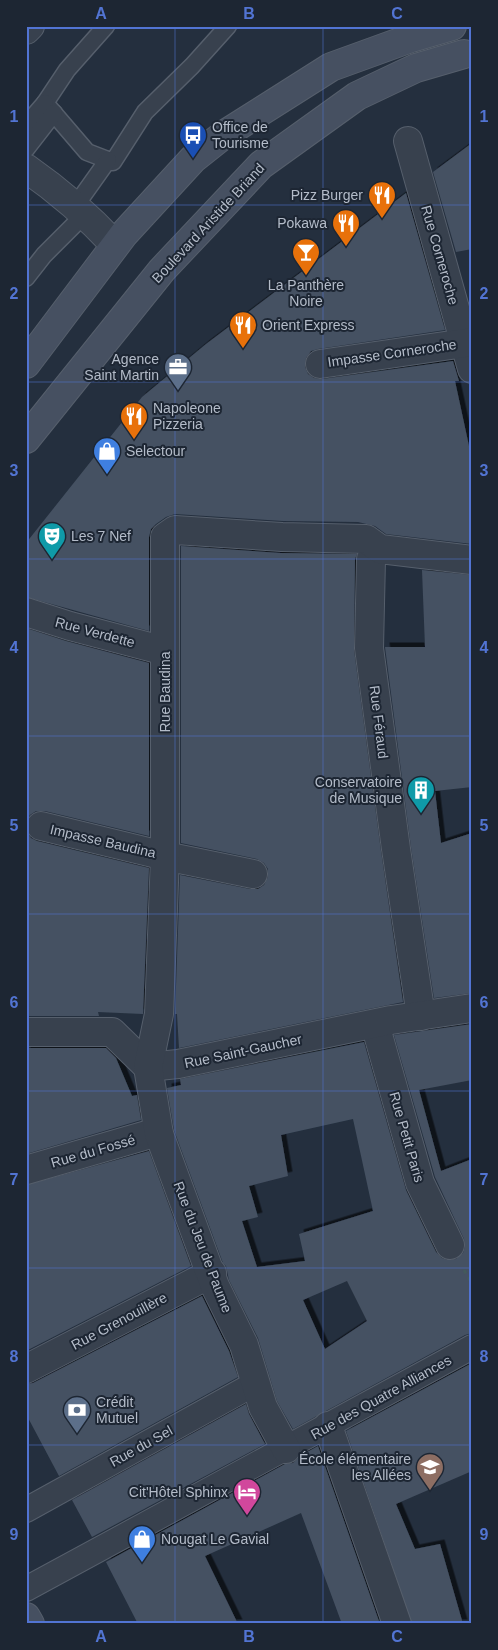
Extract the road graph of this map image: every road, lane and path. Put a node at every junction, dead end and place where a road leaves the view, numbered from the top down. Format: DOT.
graph roads {
  1 [pos="30,26"];
  2 [pos="106,26"];
  3 [pos="228,26"];
  4 [pos="452,26"];
  5 [pos="463,26"];
  6 [pos="26,30"];
  7 [pos="404,32"];
  8 [pos="468,60"];
  9 [pos="50,108"];
  10 [pos="26,125"];
  11 [pos="408,141"];
  12 [pos="26,148"];
  13 [pos="108,160"];
  14 [pos="26,168"];
  15 [pos="80,209"];
  16 [pos="115,245"];
  17 [pos="26,278"];
  18 [pos="468,342"];
  19 [pos="26,364"];
  20 [pos="320,364"];
  21 [pos="472,368"];
  22 [pos="26,439"];
  23 [pos="380,550"];
  24 [pos="472,560"];
  25 [pos="26,612"];
  26 [pos="165,651"];
  27 [pos="41,826"];
  28 [pos="164,856"];
  29 [pos="253,874"];
  30 [pos="472,1008"];
  31 [pos="421,1016"];
  32 [pos="375,1024"];
  33 [pos="26,1032"];
  34 [pos="148,1067"];
  35 [pos="159,1134"];
  36 [pos="26,1170"];
  37 [pos="450,1245"];
  38 [pos="212,1273"];
  39 [pos="472,1347"];
  40 [pos="26,1370"];
  41 [pos="256,1383"];
  42 [pos="328,1426"];
  43 [pos="286,1449"];
  44 [pos="26,1510"];
  45 [pos="26,1589"];
  46 [pos="26,1616"];
  47 [pos="30,1624"];
  48 [pos="397,1624"];
  1 -- 6 [label="street"];
  2 -- 9 [label="lane"];
  3 -- 13 [label="lane"];
  4 -- 7 [label="main road"];
  5 -- 8 [label="main road"];
  7 -- 16 [label="main road"];
  8 -- 22 [label="main road, Boulevard Aristide Briand"];
  9 -- 10 [label="lane"];
  9 -- 12 [label="lane"];
  9 -- 13 [label="lane"];
  11 -- 18 [label="street, Rue Corneroche"];
  13 -- 15 [label="lane"];
  14 -- 15 [label="street"];
  15 -- 16 [label="street"];
  15 -- 17 [label="lane"];
  16 -- 19 [label="main road"];
  18 -- 20 [label="street, Impasse Corneroche"];
  18 -- 21 [label="street, Rue Corneroche"];
  23 -- 24 [label="street"];
  23 -- 26 [label="street, Rue Baudina"];
  23 -- 31 [label="street, Rue Féraud"];
  25 -- 26 [label="street, Rue Verdette"];
  26 -- 28 [label="street, Rue Baudina"];
  27 -- 28 [label="street, Impasse Baudina"];
  28 -- 29 [label="street, Impasse Baudina"];
  28 -- 34 [label="street, Rue Baudina"];
  30 -- 31 [label="street, Rue Saint-Gaucher"];
  31 -- 32 [label="street, Rue Saint-Gaucher"];
  32 -- 34 [label="street, Rue Saint-Gaucher"];
  32 -- 37 [label="street, Rue Petit Paris"];
  33 -- 34 [label="street"];
  34 -- 35 [label="street, Rue du Jeu de Paume"];
  35 -- 36 [label="street, Rue du Fossé"];
  35 -- 38 [label="street, Rue du Jeu de Paume"];
  38 -- 40 [label="street, Rue Grenouillère"];
  38 -- 41 [label="street, Rue du Jeu de Paume"];
  39 -- 42 [label="street, Rue des Quatre Alliances"];
  41 -- 43 [label="street, Rue du Jeu de Paume"];
  41 -- 44 [label="street, Rue du Sel"];
  42 -- 43 [label="street, Rue des Quatre Alliances"];
  42 -- 48 [label="street"];
  43 -- 45 [label="street, Rue des Quatre Alliances"];
  46 -- 47 [label="main road"];
}
